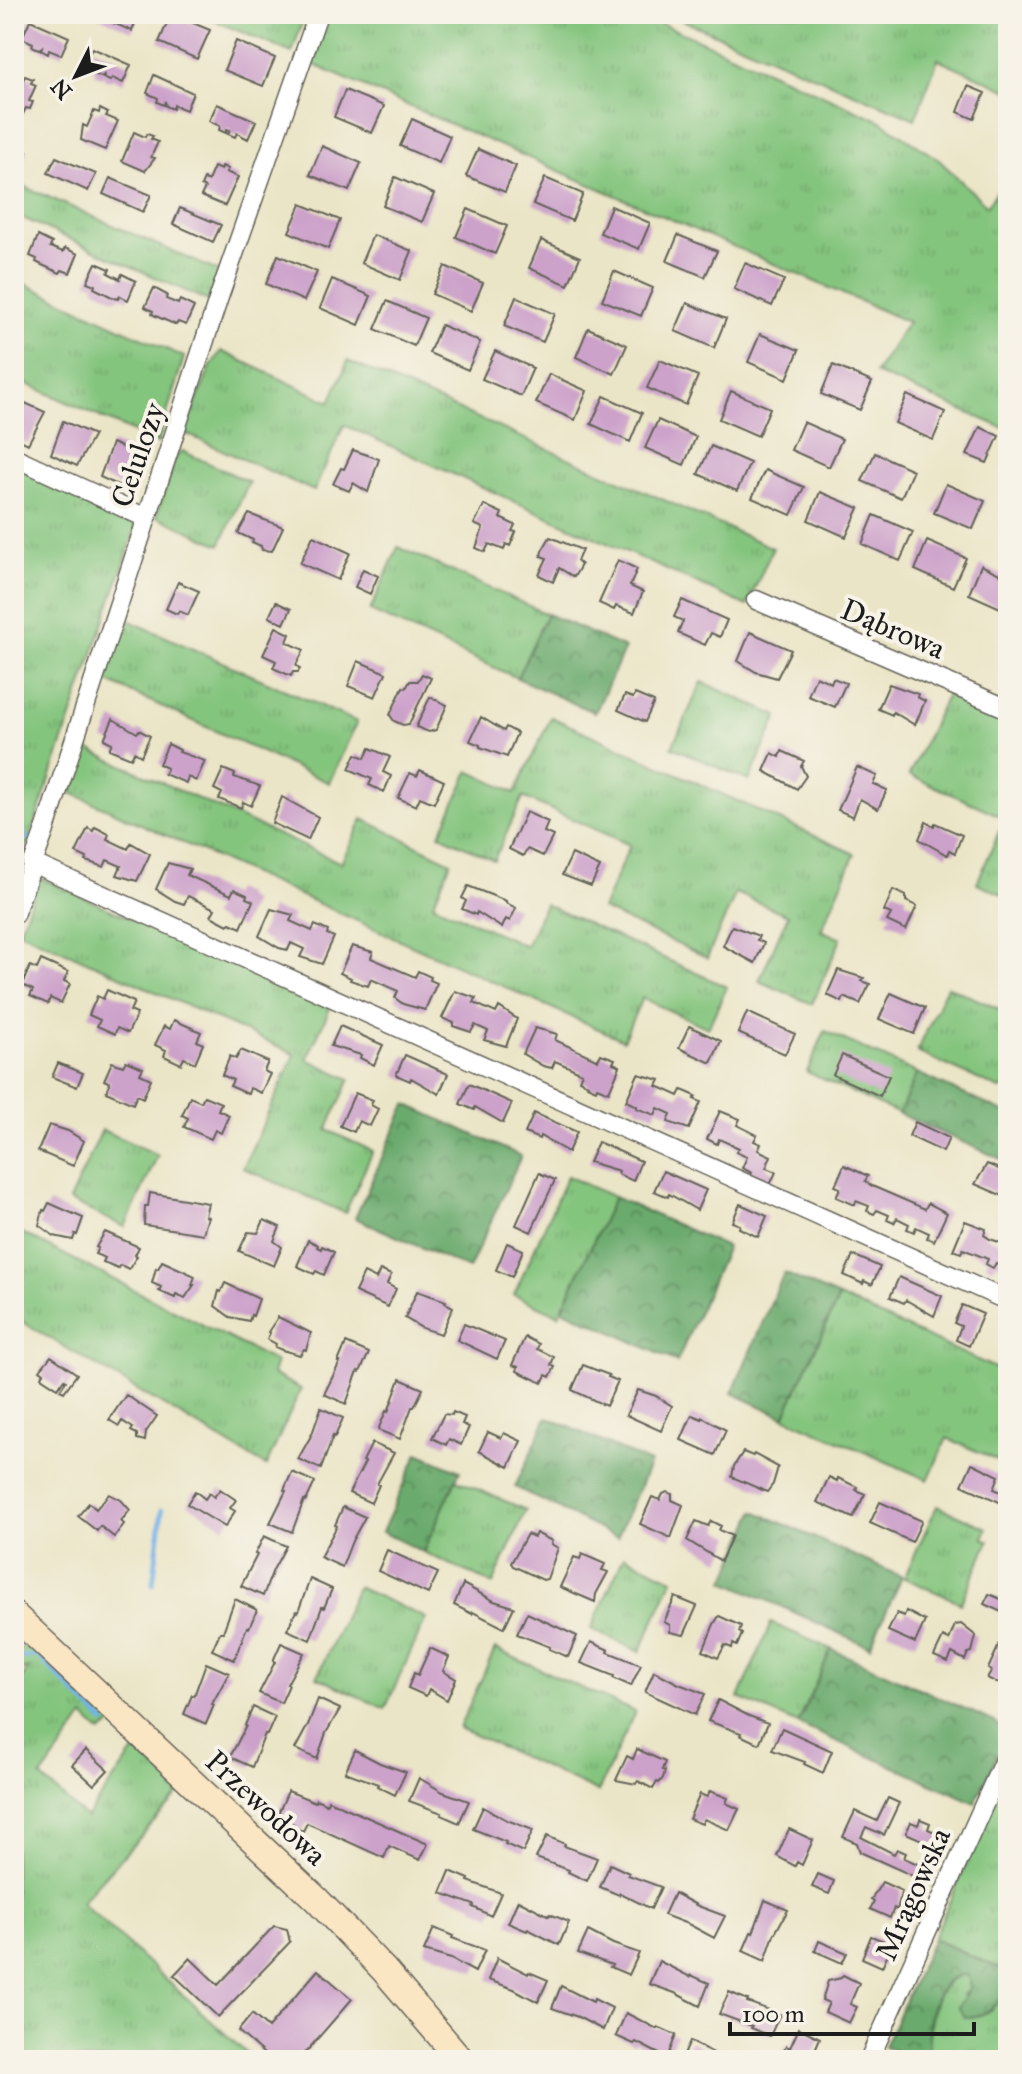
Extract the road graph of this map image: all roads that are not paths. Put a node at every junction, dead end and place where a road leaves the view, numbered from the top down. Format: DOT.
graph roads {
  1 [pos="318,14"];
  2 [pos="14,457"];
  3 [pos="146,518"];
  4 [pos="756,600"];
  5 [pos="1008,709"];
  6 [pos="34,857"];
  7 [pos="14,915"];
  8 [pos="1008,1301"];
  9 [pos="14,1615"];
  10 [pos="1008,1751"];
  11 [pos="461,2060"];
  12 [pos="869,2060"];
  1 -- 3 [label="street, Celulozy"];
  2 -- 3 [label="street"];
  3 -- 6 [label="street, Celulozy"];
  4 -- 5 [label="street, Dąbrowa"];
  6 -- 7 [label="street, Celulozy"];
  6 -- 8 [label="street"];
  9 -- 11 [label="street, Przewodowa"];
  10 -- 12 [label="street, Mrągowska"];
}
